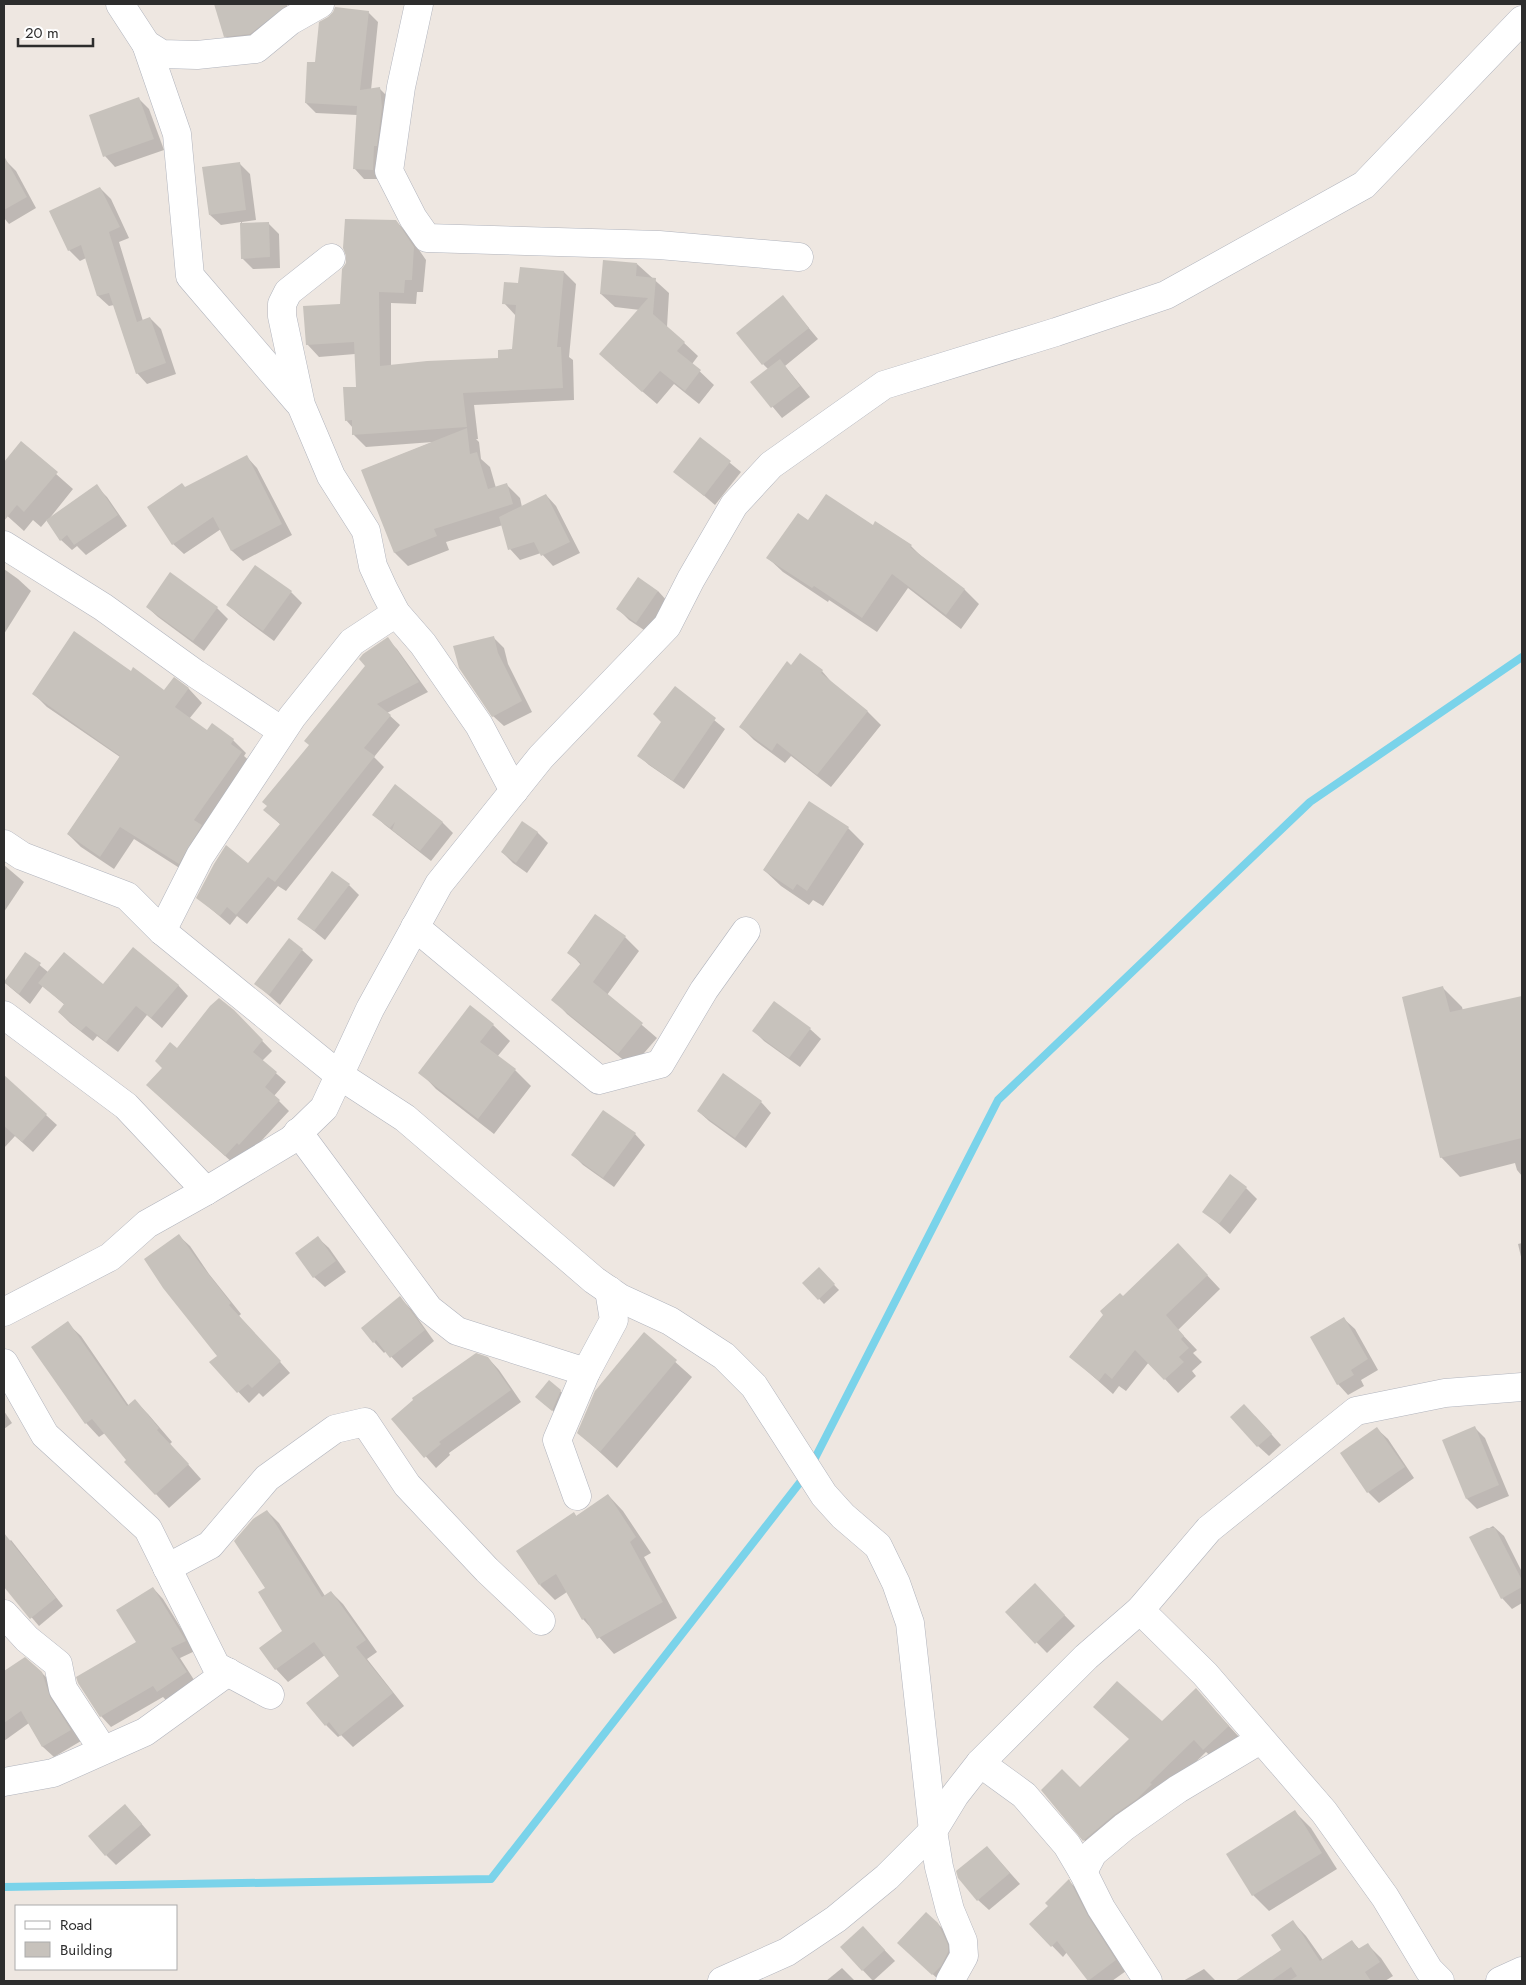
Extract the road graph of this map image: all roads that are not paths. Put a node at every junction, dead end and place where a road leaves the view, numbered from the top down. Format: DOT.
graph roads {
  1 [pos="120,4"];
  2 [pos="320,4"];
  3 [pos="419,4"];
  4 [pos="1522,20"];
  5 [pos="146,44"];
  6 [pos="798,256"];
  7 [pos="332,258"];
  8 [pos="301,405"];
  9 [pos="4,545"];
  10 [pos="396,613"];
  11 [pos="282,731"];
  12 [pos="514,791"];
  13 [pos="4,844"];
  14 [pos="415,927"];
  15 [pos="162,931"];
  16 [pos="746,931"];
  17 [pos="4,1015"];
  18 [pos="339,1075"];
  19 [pos="298,1132"];
  20 [pos="206,1191"];
  21 [pos="610,1290"];
  22 [pos="4,1312"];
  23 [pos="4,1363"];
  24 [pos="586,1372"];
  25 [pos="1522,1387"];
  26 [pos="577,1496"];
  27 [pos="167,1568"];
  28 [pos="1140,1610"];
  29 [pos="4,1614"];
  30 [pos="541,1621"];
  31 [pos="228,1672"];
  32 [pos="270,1695"];
  33 [pos="1260,1740"];
  34 [pos="103,1750"];
  35 [pos="980,1763"];
  36 [pos="4,1782"];
  37 [pos="933,1831"];
  38 [pos="1083,1872"];
  39 [pos="1522,1972"];
  40 [pos="722,1981"];
  41 [pos="950,1981"];
  42 [pos="1148,1981"];
  43 [pos="1440,1981"];
  44 [pos="1500,1981"];
  1 -- 5 [label="street"];
  2 -- 5 [label="street"];
  3 -- 6 [label="street"];
  4 -- 12 [label="street"];
  5 -- 8 [label="street"];
  7 -- 8 [label="street"];
  8 -- 10 [label="street"];
  9 -- 11 [label="street"];
  10 -- 11 [label="street"];
  10 -- 12 [label="street"];
  11 -- 15 [label="street"];
  12 -- 14 [label="street"];
  13 -- 15 [label="street"];
  14 -- 16 [label="street"];
  14 -- 18 [label="street"];
  15 -- 18 [label="street"];
  17 -- 20 [label="street"];
  18 -- 19 [label="street"];
  18 -- 21 [label="street"];
  19 -- 20 [label="street"];
  19 -- 24 [label="street"];
  20 -- 22 [label="street"];
  21 -- 24 [label="street"];
  21 -- 37 [label="street"];
  23 -- 27 [label="street"];
  24 -- 26 [label="street"];
  25 -- 28 [label="street"];
  27 -- 30 [label="street"];
  27 -- 31 [label="street"];
  28 -- 33 [label="street"];
  28 -- 35 [label="street"];
  29 -- 34 [label="street"];
  31 -- 32 [label="street"];
  31 -- 34 [label="street"];
  33 -- 38 [label="street"];
  33 -- 43 [label="street"];
  34 -- 36 [label="street"];
  35 -- 37 [label="street"];
  35 -- 38 [label="street"];
  37 -- 40 [label="street"];
  37 -- 41 [label="street"];
  38 -- 42 [label="street"];
  39 -- 44 [label="street"];
}
